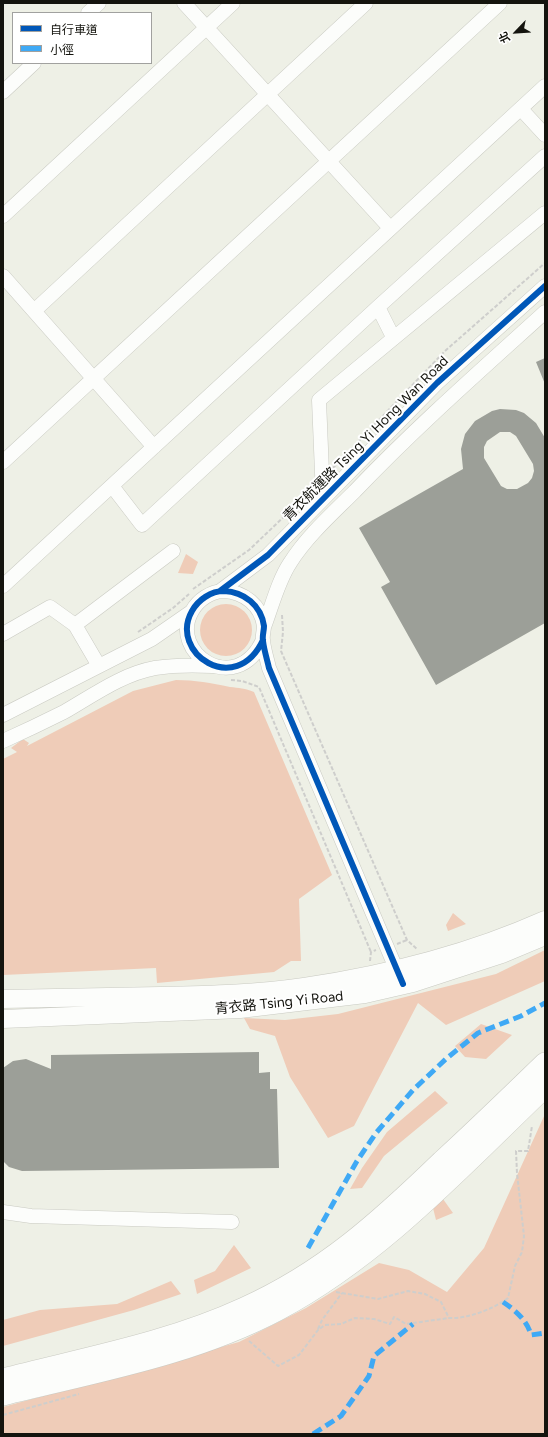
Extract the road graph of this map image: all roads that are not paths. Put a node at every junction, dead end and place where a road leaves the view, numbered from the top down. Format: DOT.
graph roads {
  1 [pos="99,3"];
  2 [pos="184,3"];
  3 [pos="233,3"];
  4 [pos="366,3"];
  5 [pos="500,3"];
  6 [pos="89,12"];
  7 [pos="207,27"];
  8 [pos="33,64"];
  9 [pos="545,86"];
  10 [pos="3,92"];
  11 [pos="268,94"];
  12 [pos="521,109"];
  13 [pos="545,135"];
  14 [pos="545,156"];
  15 [pos="329,161"];
  16 [pos="545,213"];
  17 [pos="3,216"];
  18 [pos="390,228"];
  19 [pos="3,276"];
  20 [pos="545,286"];
  21 [pos="378,307"];
  22 [pos="34,311"];
  23 [pos="545,312"];
  24 [pos="393,337"];
  25 [pos="94,379"];
  26 [pos="154,447"];
  27 [pos="3,462"];
  28 [pos="112,486"];
  29 [pos="323,497"];
  30 [pos="173,551"];
  31 [pos="3,586"];
  32 [pos="220,591"];
  33 [pos="191,612"];
  34 [pos="75,625"];
  35 [pos="263,633"];
  36 [pos="3,634"];
  37 [pos="249,661"];
  38 [pos="99,666"];
  39 [pos="213,666"];
  40 [pos="269,668"];
  41 [pos="3,715"];
  42 [pos="3,741"];
  43 [pos="545,920"];
  44 [pos="545,936"];
  45 [pos="399,976"];
  46 [pos="3,999"];
  47 [pos="6,1020"];
  48 [pos="545,1064"];
  49 [pos="545,1087"];
  50 [pos="488,1129"];
  51 [pos="3,1212"];
  52 [pos="232,1222"];
  53 [pos="3,1379"];
  54 [pos="3,1395"];
  1 -- 6 [label="street"];
  2 -- 7 [label="street"];
  3 -- 7 [label="street"];
  4 -- 11 [label="street"];
  5 -- 15 [label="street"];
  7 -- 11 [label="street"];
  7 -- 17 [label="street"];
  8 -- 10 [label="street"];
  9 -- 12 [label="street"];
  11 -- 15 [label="street"];
  11 -- 22 [label="street"];
  12 -- 13 [label="street"];
  12 -- 18 [label="street"];
  14 -- 21 [label="street"];
  15 -- 18 [label="street"];
  15 -- 25 [label="street"];
  16 -- 24 [label="street"];
  18 -- 26 [label="street"];
  19 -- 22 [label="street"];
  20 -- 29 [label="street, 青衣航運路 Tsing Yi Hong Wan Road"];
  21 -- 24 [label="street"];
  21 -- 28 [label="street"];
  22 -- 25 [label="street"];
  23 -- 35 [label="street, 青衣航運路 Tsing Yi Hong Wan Road"];
  24 -- 29 [label="street"];
  25 -- 26 [label="street"];
  25 -- 27 [label="street"];
  26 -- 28 [label="street"];
  28 -- 31 [label="street"];
  29 -- 32 [label="street, 青衣航運路 Tsing Yi Hong Wan Road"];
  30 -- 34 [label="street"];
  32 -- 33 [label="street"];
  32 -- 35 [label="street"];
  33 -- 38 [label="street"];
  33 -- 39 [label="street"];
  34 -- 36 [label="street"];
  34 -- 38 [label="street"];
  35 -- 37 [label="street"];
  35 -- 40 [label="street"];
  37 -- 39 [label="street"];
  37 -- 40 [label="street"];
  38 -- 41 [label="street"];
  39 -- 42 [label="street"];
  40 -- 45 [label="street"];
  43 -- 45 [label="main road, 青衣路 Tsing Yi Road"];
  44 -- 45 [label="main road, 青衣路 Tsing Yi Road"];
  45 -- 46 [label="main road, 青衣路 Tsing Yi Road"];
  45 -- 47 [label="main road, 青衣路 Tsing Yi Road"];
  48 -- 50 [label="highway"];
  49 -- 50 [label="highway"];
  50 -- 53 [label="highway"];
  50 -- 54 [label="highway"];
  51 -- 52 [label="street"];
}
